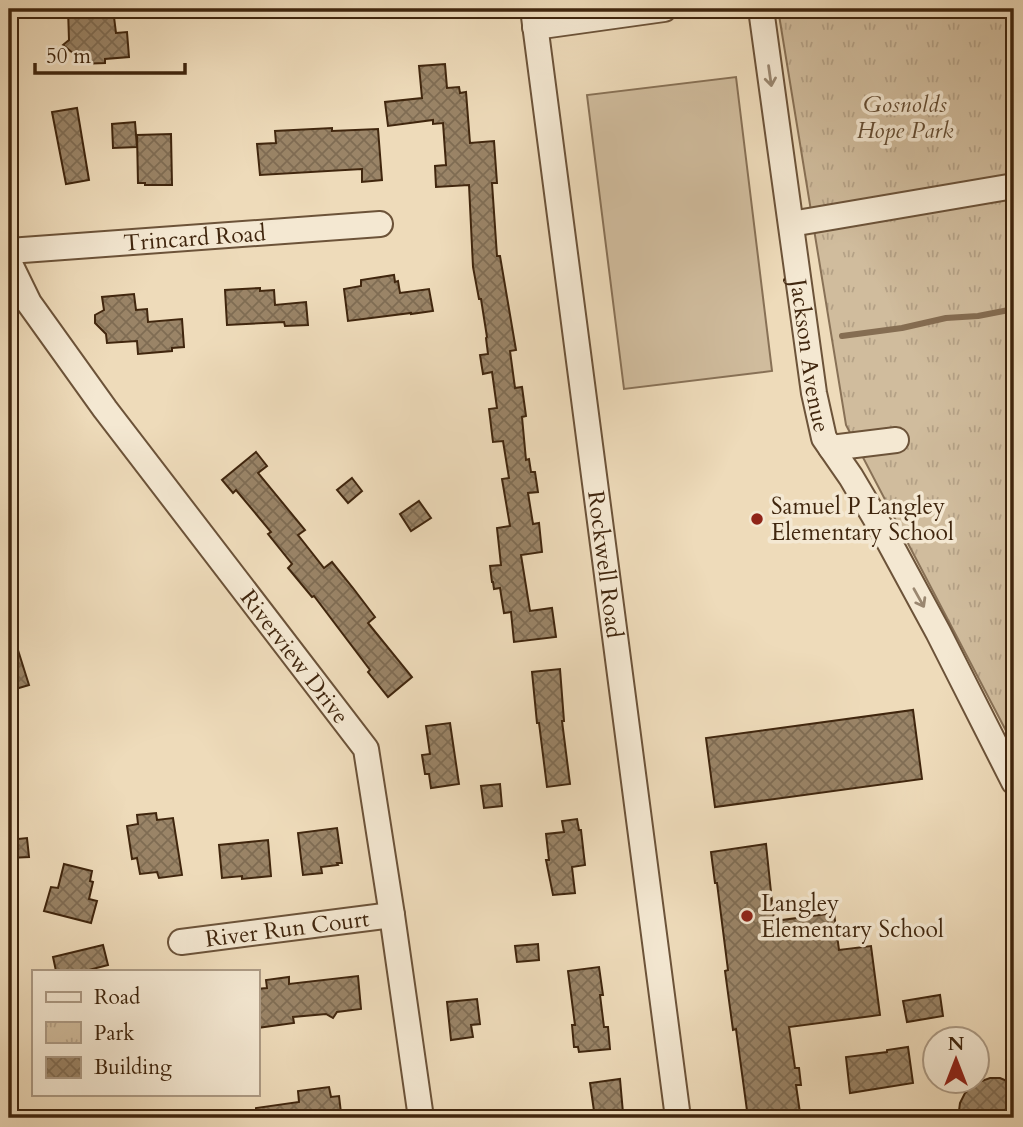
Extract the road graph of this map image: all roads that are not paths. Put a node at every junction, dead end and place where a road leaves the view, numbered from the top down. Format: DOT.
graph roads {
  1 [pos="664,9"];
  2 [pos="761,9"];
  3 [pos="534,18"];
  4 [pos="1014,186"];
  5 [pos="380,224"];
  6 [pos="791,224"];
  7 [pos="9,251"];
  8 [pos="9,262"];
  9 [pos="896,440"];
  10 [pos="831,448"];
  11 [pos="1014,782"];
  12 [pos="392,915"];
  13 [pos="181,942"];
  14 [pos="421,1118"];
  15 [pos="678,1118"];
  1 -- 3 [label="street"];
  2 -- 6 [label="street, Jackson Avenue, one-way"];
  3 -- 15 [label="street, Rockwell Road"];
  4 -- 6 [label="street"];
  5 -- 7 [label="street, Trincard Road"];
  6 -- 10 [label="street, Jackson Avenue"];
  8 -- 12 [label="street, Riverview Drive"];
  9 -- 10 [label="street"];
  10 -- 11 [label="street, Jackson Avenue, one-way"];
  12 -- 13 [label="street, River Run Court"];
  12 -- 14 [label="street, Riverview Drive"];
}
